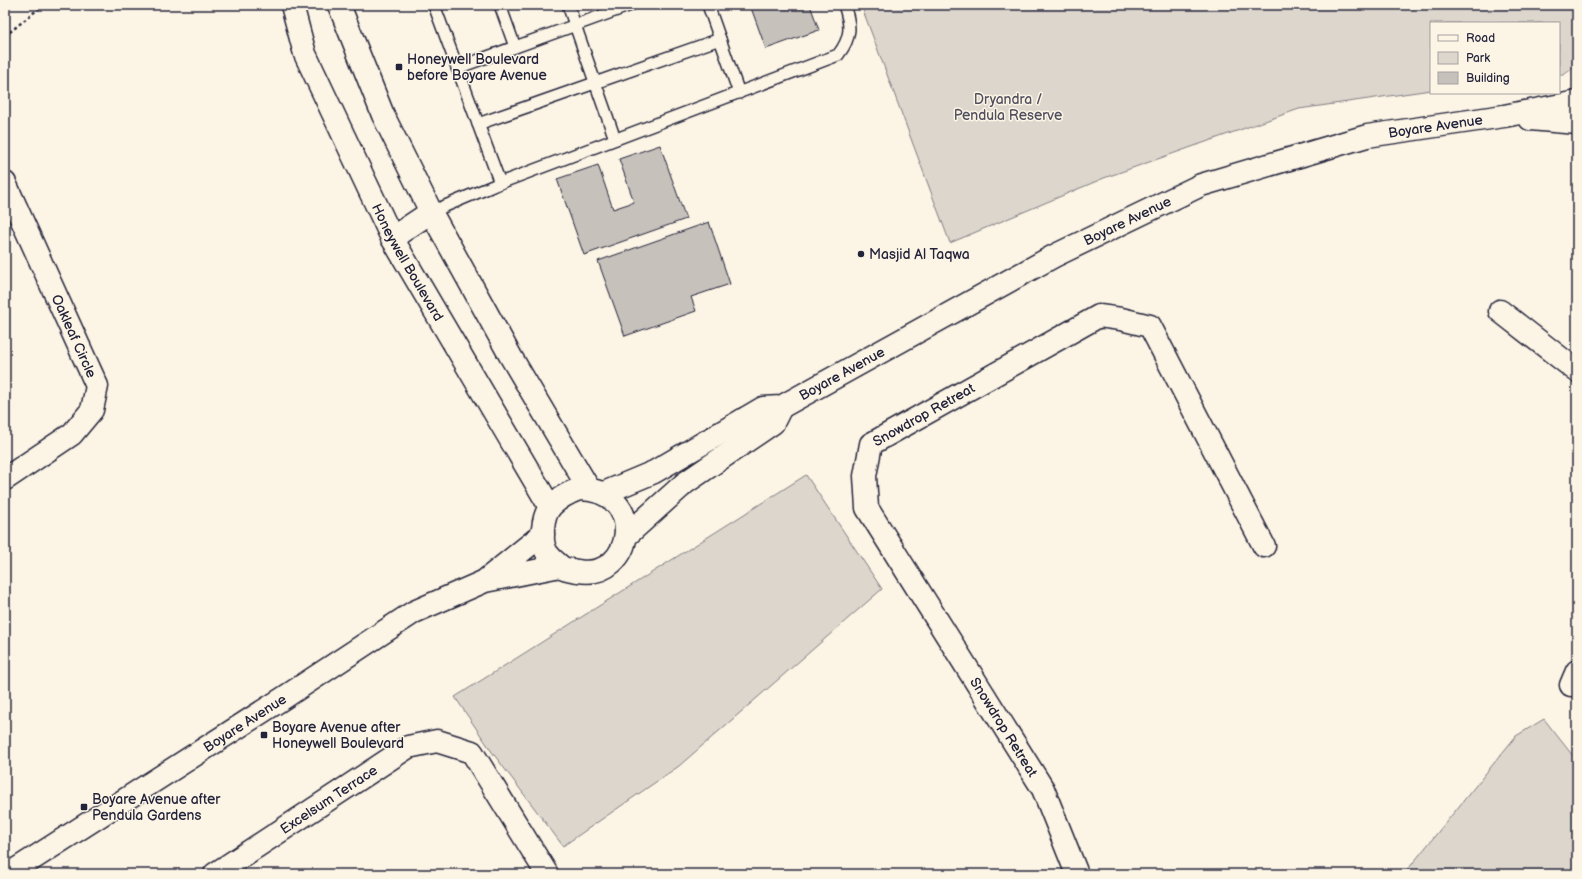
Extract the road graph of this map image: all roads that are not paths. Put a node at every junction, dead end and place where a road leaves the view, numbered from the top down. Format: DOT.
graph roads {
  1 [pos="292,5"];
  2 [pos="339,5"];
  3 [pos="434,5"];
  4 [pos="500,5"];
  5 [pos="568,5"];
  6 [pos="631,5"];
  7 [pos="708,5"];
  8 [pos="844,5"];
  9 [pos="575,25"];
  10 [pos="720,38"];
  11 [pos="515,47"];
  12 [pos="457,68"];
  13 [pos="595,82"];
  14 [pos="739,93"];
  15 [pos="1577,102"];
  16 [pos="1504,116"];
  17 [pos="1577,123"];
  18 [pos="478,124"];
  19 [pos="615,139"];
  20 [pos="5,183"];
  21 [pos="500,183"];
  22 [pos="431,212"];
  23 [pos="392,238"];
  24 [pos="1500,311"];
  25 [pos="1577,372"];
  26 [pos="781,407"];
  27 [pos="5,479"];
  28 [pos="597,491"];
  29 [pos="550,508"];
  30 [pos="543,534"];
  31 [pos="626,536"];
  32 [pos="1264,546"];
  33 [pos="560,566"];
  34 [pos="485,581"];
  35 [pos="9,874"];
  36 [pos="215,874"];
  37 [pos="547,874"];
  38 [pos="1077,874"];
  1 -- 23 [label="street, Honeywell Boulevard"];
  2 -- 22 [label="street"];
  3 -- 12 [label="lane"];
  4 -- 11 [label="lane"];
  5 -- 9 [label="lane"];
  6 -- 9 [label="lane"];
  7 -- 10 [label="lane"];
  8 -- 14 [label="lane"];
  9 -- 11 [label="lane"];
  9 -- 13 [label="lane"];
  10 -- 13 [label="lane"];
  10 -- 14 [label="lane"];
  11 -- 12 [label="lane"];
  12 -- 18 [label="lane"];
  13 -- 18 [label="lane"];
  13 -- 19 [label="lane"];
  14 -- 19 [label="lane"];
  15 -- 16 [label="street, Boyare Avenue"];
  16 -- 17 [label="street, Boyare Avenue"];
  16 -- 26 [label="street, Boyare Avenue"];
  18 -- 21 [label="lane"];
  19 -- 21 [label="lane"];
  20 -- 27 [label="street, Oakleaf Circle"];
  21 -- 22 [label="lane"];
  22 -- 23 [label="street"];
  22 -- 28 [label="street"];
  23 -- 29 [label="street, Honeywell Boulevard"];
  24 -- 25 [label="street"];
  26 -- 28 [label="street, Boyare Avenue"];
  26 -- 31 [label="street"];
  28 -- 29 [label="street"];
  28 -- 31 [label="street"];
  29 -- 30 [label="street"];
  30 -- 33 [label="street"];
  30 -- 34 [label="street, Boyare Avenue"];
  31 -- 33 [label="street"];
  32 -- 38 [label="street, Snowdrop Retreat"];
  33 -- 34 [label="street, Boyare Avenue"];
  34 -- 35 [label="street, Boyare Avenue"];
  36 -- 37 [label="street, Excelsum Terrace"];
}
